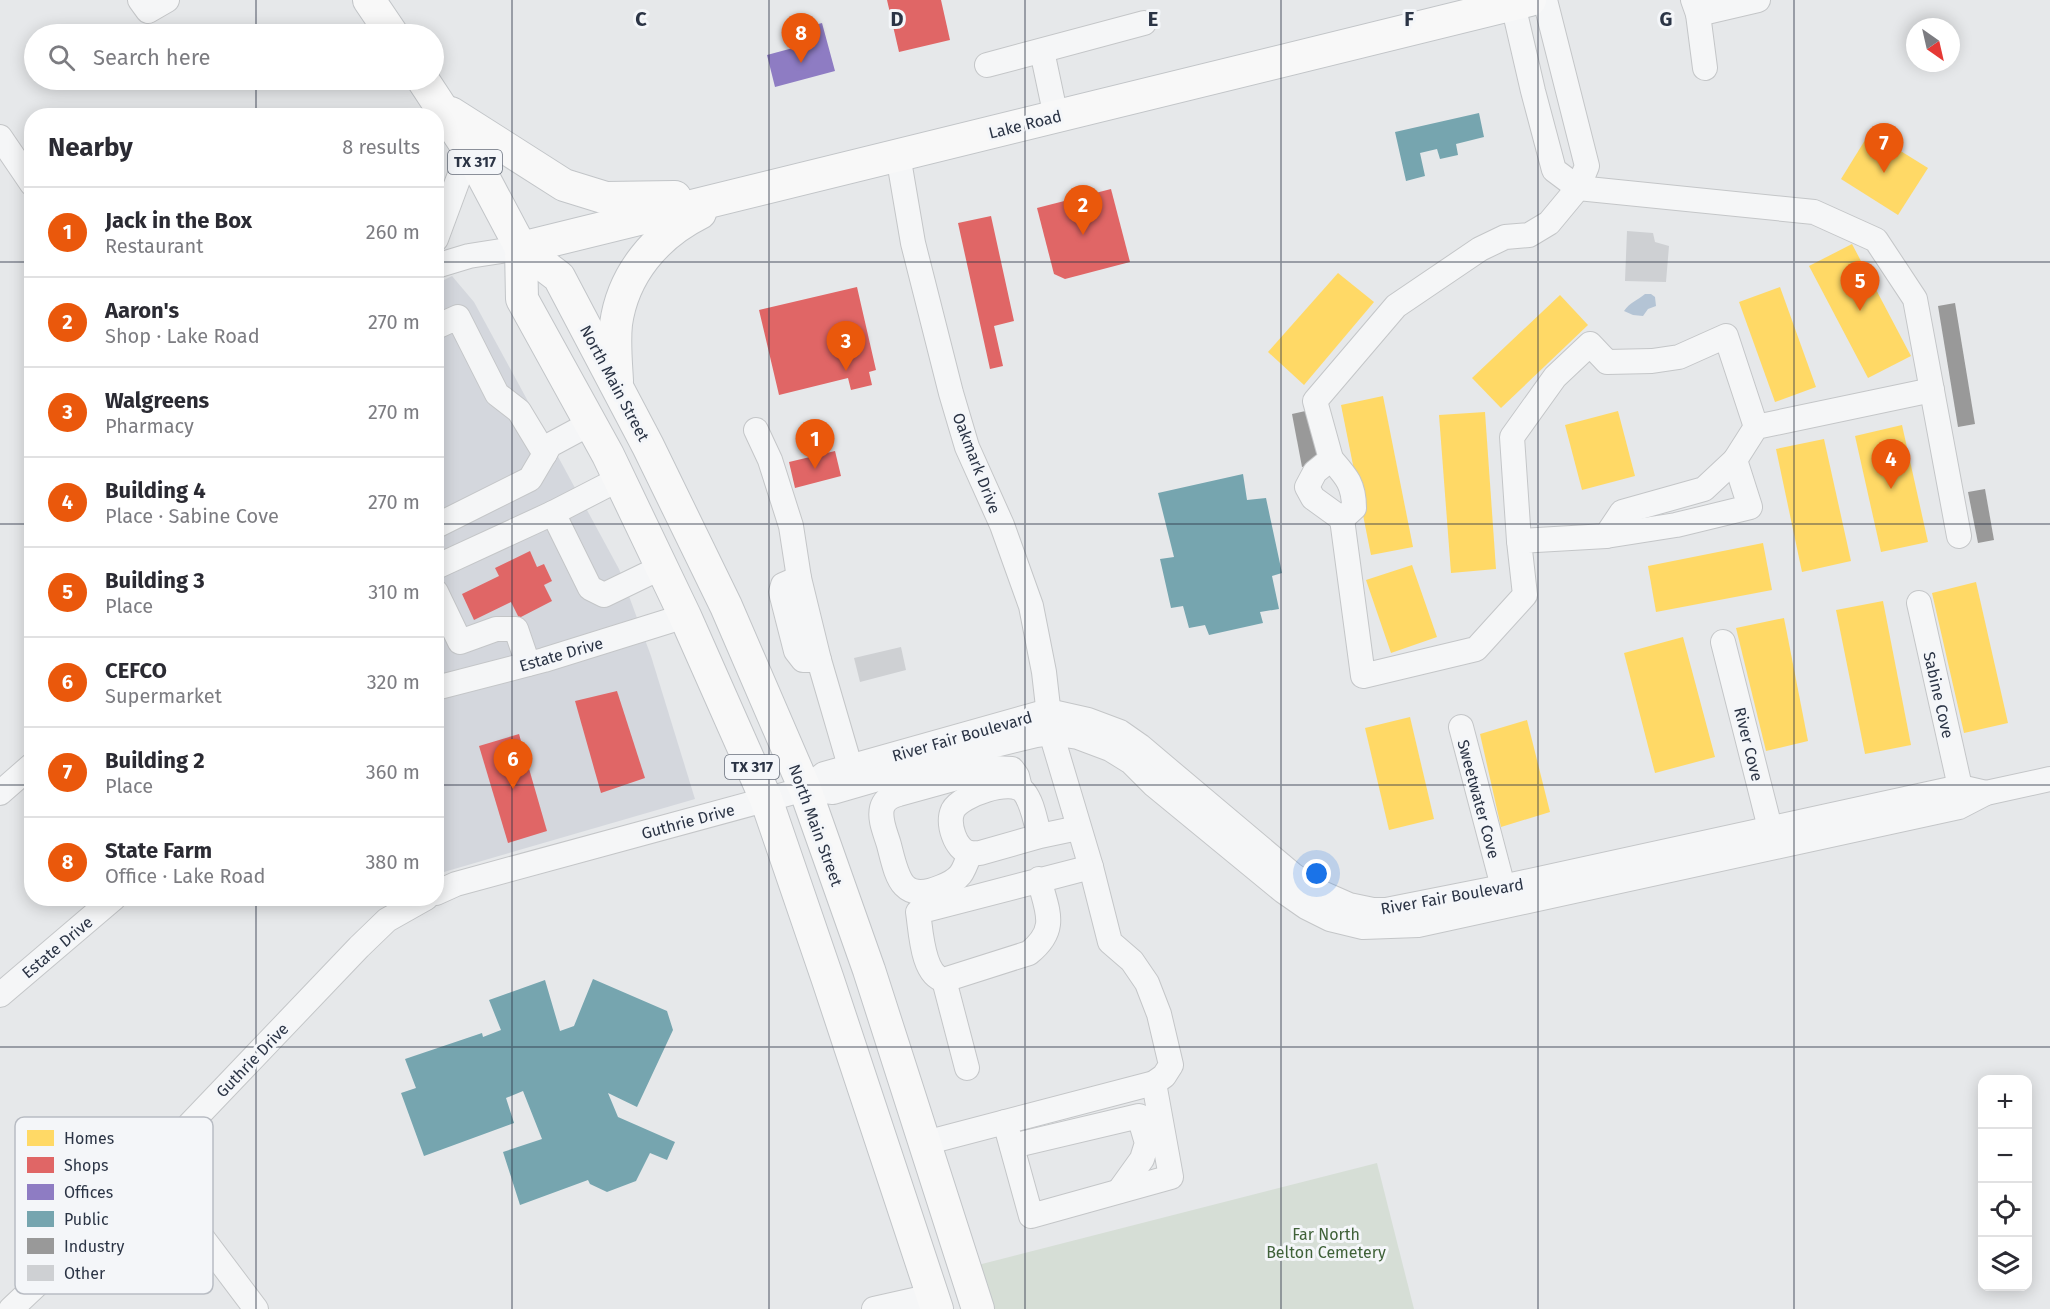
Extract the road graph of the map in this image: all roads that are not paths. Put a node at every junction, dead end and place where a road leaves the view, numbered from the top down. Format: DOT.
graph roads {
  1 [pos="140,0"];
  2 [pos="167,0"];
  3 [pos="369,0"];
  4 [pos="1545,0"];
  5 [pos="1758,0"];
  6 [pos="1518,1"];
  7 [pos="1696,7"];
  8 [pos="1144,23"];
  9 [pos="385,24"];
  10 [pos="1042,51"];
  11 [pos="987,65"];
  12 [pos="1706,68"];
  13 [pos="430,90"];
  14 [pos="442,108"];
  15 [pos="444,109"];
  16 [pos="444,111"];
  17 [pos="1056,117"];
  18 [pos="1575,123"];
  19 [pos="1544,131"];
  20 [pos="0,137"];
  21 [pos="469,150"];
  22 [pos="898,155"];
  23 [pos="24,172"];
  24 [pos="1578,188"];
  25 [pos="733,196"];
  26 [pos="444,217"];
  27 [pos="521,248"];
  28 [pos="444,263"];
  29 [pos="444,323"];
  30 [pos="618,388"];
  31 [pos="1932,390"];
  32 [pos="591,423"];
  33 [pos="1756,428"];
  34 [pos="756,430"];
  35 [pos="545,453"];
  36 [pos="1331,459"];
  37 [pos="1736,460"];
  38 [pos="619,479"];
  39 [pos="553,513"];
  40 [pos="1342,519"];
  41 [pos="444,522"];
  42 [pos="1606,536"];
  43 [pos="1959,536"];
  44 [pos="1519,541"];
  45 [pos="444,563"];
  46 [pos="662,567"];
  47 [pos="1919,603"];
  48 [pos="444,609"];
  49 [pos="685,616"];
  50 [pos="1723,642"];
  51 [pos="528,664"];
  52 [pos="444,683"];
  53 [pos="1049,722"];
  54 [pos="1461,727"];
  55 [pos="850,766"];
  56 [pos="24,772"];
  57 [pos="2050,778"];
  58 [pos="1960,787"];
  59 [pos="1020,788"];
  60 [pos="804,789"];
  61 [pos="0,793"];
  62 [pos="1986,793"];
  63 [pos="766,800"];
  64 [pos="1077,828"];
  65 [pos="1040,836"];
  66 [pos="1772,837"];
  67 [pos="970,853"];
  68 [pos="1090,867"];
  69 [pos="1039,879"];
  70 [pos="444,889"];
  71 [pos="1505,897"];
  72 [pos="105,906"];
  73 [pos="412,906"];
  74 [pos="944,980"];
  75 [pos="0,995"];
  76 [pos="966,1068"];
  77 [pos="1154,1083"];
  78 [pos="197,1117"];
  79 [pos="1005,1122"];
  80 [pos="925,1143"];
  81 [pos="1012,1146"];
  82 [pos="1119,1191"];
  83 [pos="213,1252"];
  84 [pos="27,1294"];
  85 [pos="935,1303"];
  86 [pos="11,1309"];
  87 [pos="256,1309"];
  88 [pos="874,1309"];
  89 [pos="978,1309"];
  1 -- 2 [label="street"];
  3 -- 9 [label="main road"];
  4 -- 18 [label="street"];
  5 -- 7 [label="street"];
  6 -- 17 [label="main road, Lake Road"];
  6 -- 19 [label="street"];
  7 -- 12 [label="street"];
  8 -- 10 [label="street"];
  10 -- 11 [label="street"];
  10 -- 17 [label="street"];
  13 -- 14 [label="main road, North Main Street / TX 317"];
  15 -- 25 [label="main road"];
  16 -- 21 [label="main road, North Main Street / TX 317"];
  17 -- 22 [label="main road, Lake Road"];
  18 -- 19 [label="street"];
  18 -- 24 [label="street"];
  19 -- 24 [label="street"];
  20 -- 23 [label="street"];
  21 -- 26 [label="street"];
  21 -- 27 [label="main road, North Main Street / TX 317"];
  22 -- 25 [label="main road, Lake Road"];
  22 -- 53 [label="street, Oakmark Drive"];
  24 -- 31 [label="street"];
  24 -- 36 [label="street"];
  25 -- 27 [label="main road, Lake Road"];
  25 -- 30 [label="main road"];
  27 -- 28 [label="street"];
  27 -- 30 [label="main road, North Main Street / TX 317"];
  27 -- 32 [label="main road, North Main Street / TX 317"];
  29 -- 35 [label="street"];
  30 -- 60 [label="main road, North Main Street / TX 317"];
  31 -- 33 [label="street"];
  31 -- 43 [label="street"];
  32 -- 35 [label="street"];
  32 -- 38 [label="main road, North Main Street / TX 317"];
  33 -- 37 [label="street"];
  33 -- 44 [label="street"];
  34 -- 55 [label="street"];
  35 -- 41 [label="street"];
  36 -- 40 [label="street"];
  36 -- 40 [label="street"];
  37 -- 42 [label="street"];
  37 -- 42 [label="street"];
  38 -- 39 [label="street"];
  38 -- 46 [label="main road, North Main Street / TX 317"];
  39 -- 45 [label="street"];
  39 -- 46 [label="street"];
  40 -- 44 [label="street"];
  42 -- 44 [label="street"];
  46 -- 49 [label="main road, North Main Street / TX 317"];
  47 -- 58 [label="street, Sabine Cove"];
  48 -- 51 [label="street"];
  49 -- 51 [label="street, Estate Drive"];
  49 -- 63 [label="main road, North Main Street / TX 317"];
  50 -- 66 [label="street, River Cove"];
  51 -- 52 [label="street, Estate Drive"];
  53 -- 55 [label="street, River Fair Boulevard"];
  53 -- 60 [label="street, River Fair Boulevard"];
  53 -- 64 [label="street, Oakmark Drive"];
  53 -- 71 [label="street, River Fair Boulevard"];
  54 -- 71 [label="street, Sweetwater Cove"];
  55 -- 60 [label="street, River Fair Boulevard"];
  56 -- 61 [label="street"];
  57 -- 62 [label="street, River Fair Boulevard"];
  58 -- 62 [label="street, River Fair Boulevard"];
  58 -- 66 [label="street, River Fair Boulevard"];
  59 -- 65 [label="street"];
  59 -- 67 [label="street"];
  59 -- 67 [label="street"];
  60 -- 63 [label="street, River Fair Boulevard"];
  60 -- 80 [label="main road, North Main Street / TX 317"];
  62 -- 66 [label="street, River Fair Boulevard"];
  63 -- 70 [label="street, Guthrie Drive"];
  63 -- 85 [label="main road, North Main Street / TX 317"];
  64 -- 65 [label="street"];
  64 -- 68 [label="street, Oakmark Drive"];
  65 -- 67 [label="street"];
  66 -- 71 [label="street, River Fair Boulevard"];
  68 -- 69 [label="street"];
  68 -- 77 [label="street, Oakmark Drive"];
  69 -- 74 [label="street"];
  69 -- 74 [label="street"];
  72 -- 75 [label="street, Estate Drive"];
  73 -- 78 [label="street, Guthrie Drive"];
  74 -- 76 [label="street"];
  77 -- 79 [label="street"];
  77 -- 82 [label="street"];
  79 -- 80 [label="street"];
  79 -- 81 [label="street"];
  80 -- 89 [label="main road, North Main Street / TX 317"];
  81 -- 82 [label="street"];
  81 -- 82 [label="street"];
  83 -- 87 [label="street"];
  84 -- 86 [label="street, Guthrie Drive"];
  85 -- 88 [label="street"];
}
